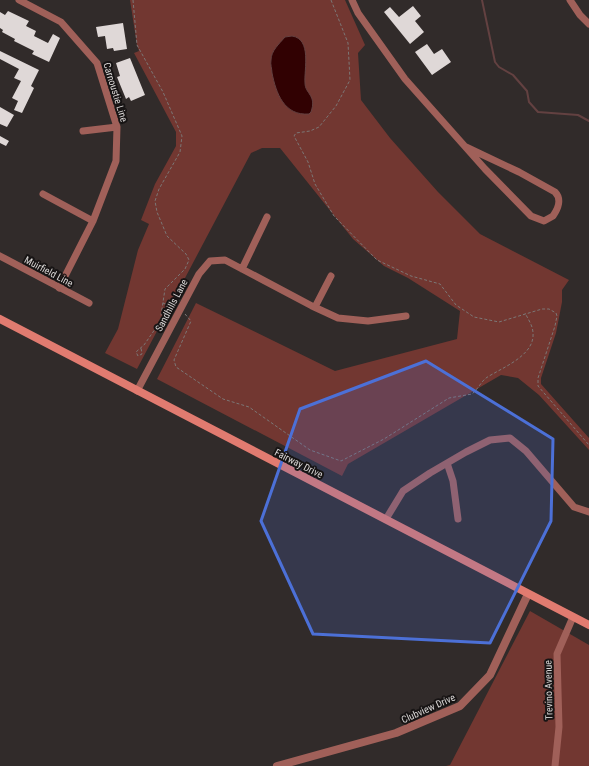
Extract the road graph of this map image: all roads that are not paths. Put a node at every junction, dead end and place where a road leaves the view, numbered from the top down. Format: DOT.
graph roads {
  1 [pos="19,0"];
  2 [pos="352,0"];
  3 [pos="570,0"];
  4 [pos="589,24"];
  5 [pos="117,128"];
  6 [pos="83,131"];
  7 [pos="466,147"];
  8 [pos="43,194"];
  9 [pos="267,217"];
  10 [pos="93,221"];
  11 [pos="0,256"];
  12 [pos="242,269"];
  13 [pos="331,276"];
  14 [pos="59,288"];
  15 [pos="90,303"];
  16 [pos="315,307"];
  17 [pos="406,316"];
  18 [pos="0,319"];
  19 [pos="137,391"];
  20 [pos="447,463"];
  21 [pos="589,512"];
  22 [pos="386,519"];
  23 [pos="458,519"];
  24 [pos="528,594"];
  25 [pos="573,617"];
  26 [pos="589,625"];
  27 [pos="277,766"];
  28 [pos="555,766"];
  1 -- 5 [label="street, Carnoustie Line"];
  2 -- 7 [label="street"];
  3 -- 4 [label="street"];
  5 -- 6 [label="street"];
  5 -- 10 [label="street, Carnoustie Line"];
  7 -- 7 [label="street"];
  8 -- 10 [label="street"];
  9 -- 12 [label="street"];
  10 -- 14 [label="street, Carnoustie Line"];
  11 -- 14 [label="street, Muirfield Line"];
  12 -- 16 [label="street, Sandhills Lane"];
  12 -- 19 [label="street, Sandhills Lane"];
  13 -- 16 [label="street"];
  14 -- 15 [label="street, Muirfield Line"];
  16 -- 17 [label="street, Sandhills Lane"];
  18 -- 19 [label="main road, Fairway Drive"];
  19 -- 22 [label="main road, Fairway Drive"];
  20 -- 21 [label="street"];
  20 -- 22 [label="street"];
  20 -- 23 [label="street"];
  22 -- 24 [label="main road, Fairway Drive"];
  24 -- 25 [label="main road, Fairway Drive"];
  24 -- 27 [label="street, Clubview Drive"];
  25 -- 26 [label="main road, Fairway Drive"];
  25 -- 28 [label="street, Trevino Avenue"];
}
